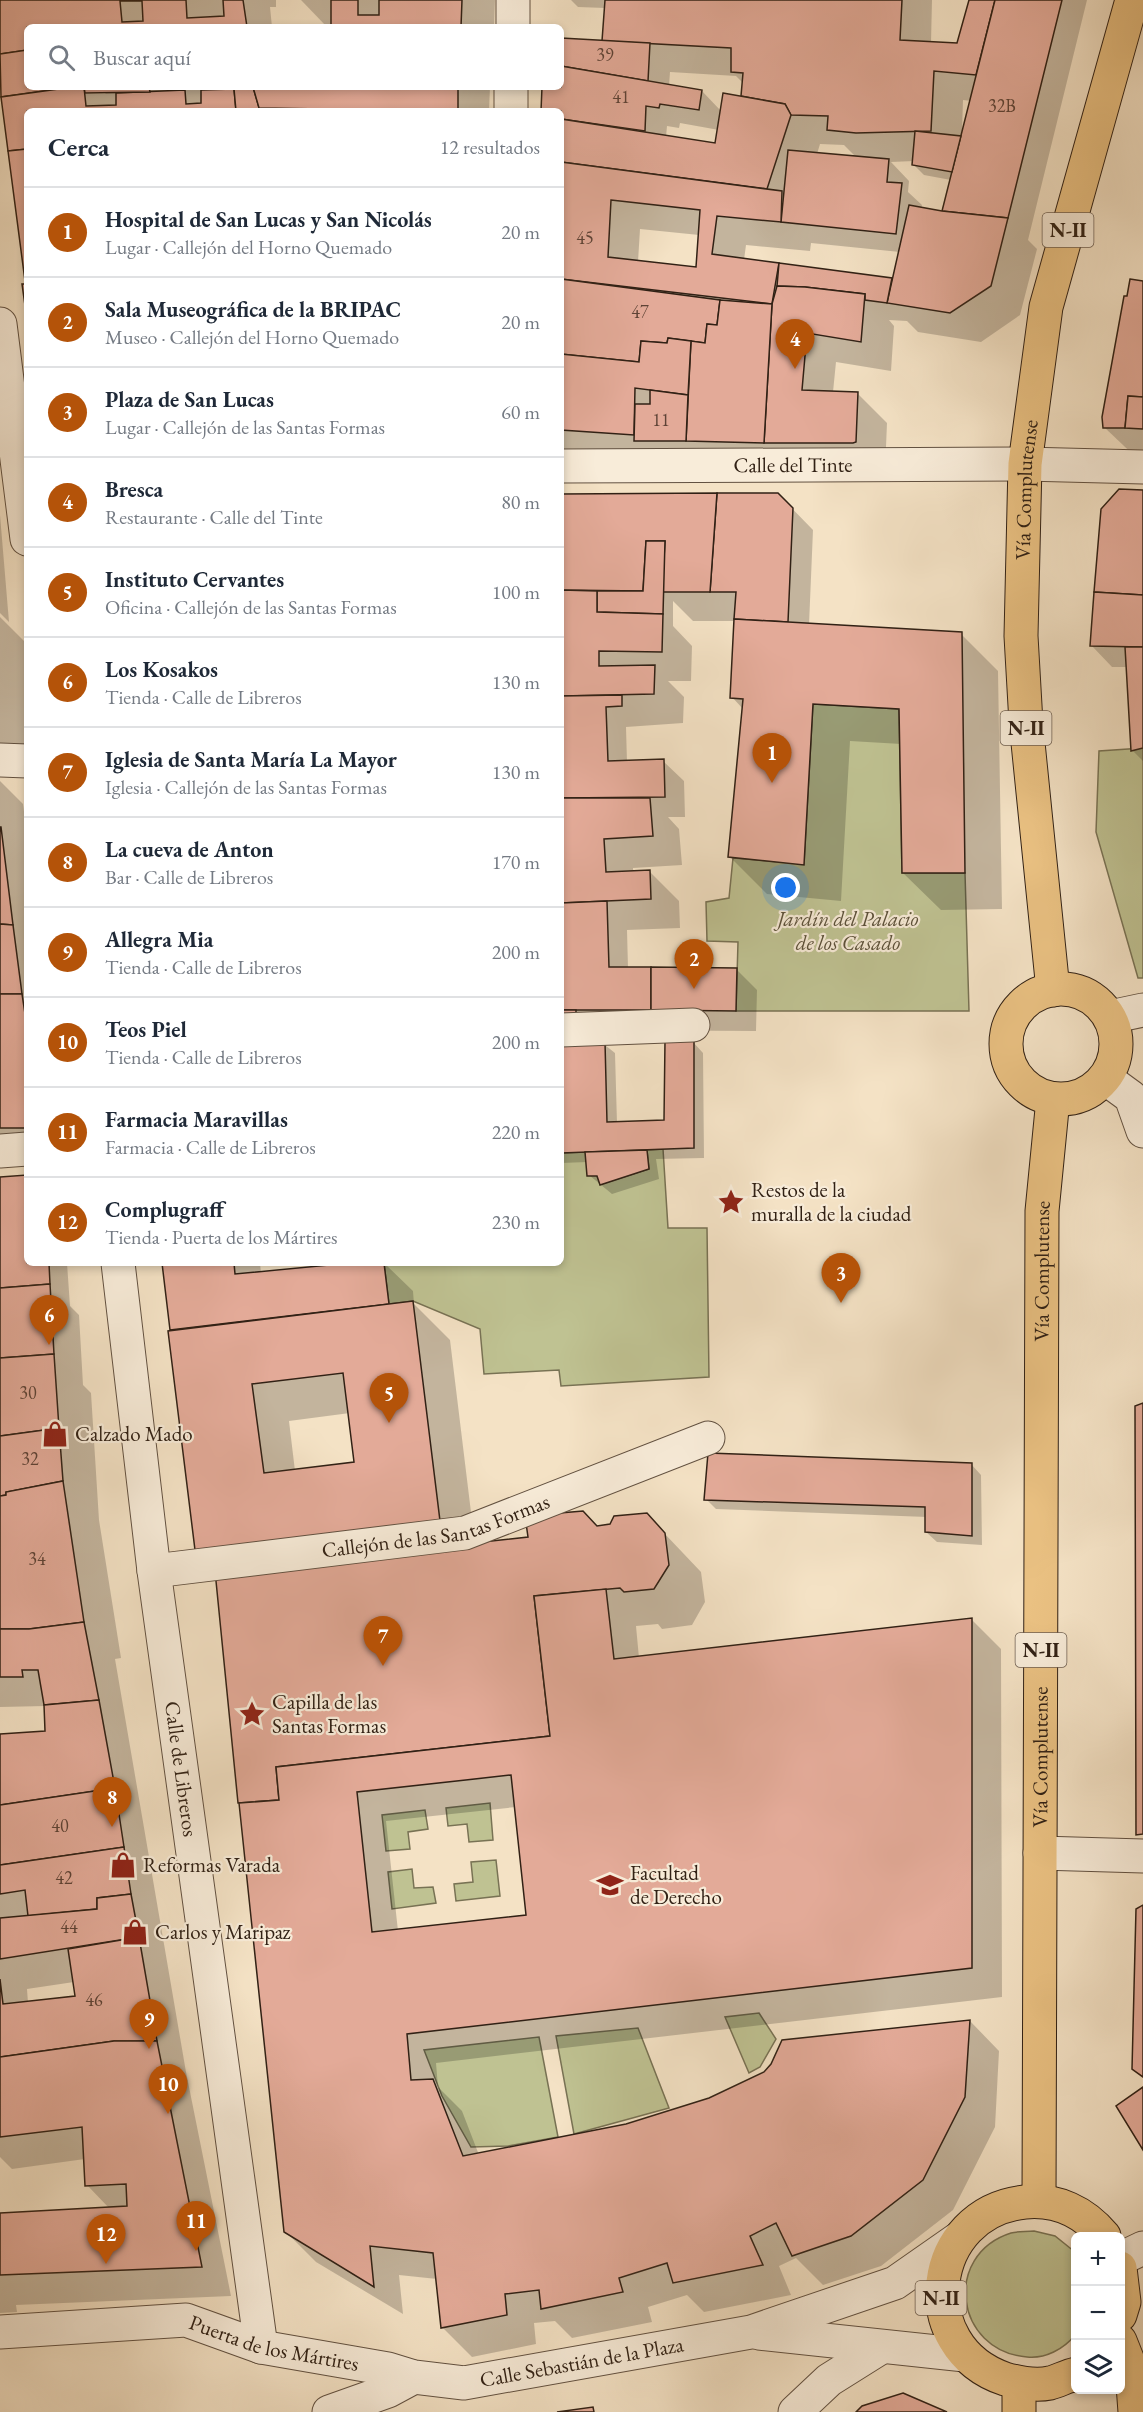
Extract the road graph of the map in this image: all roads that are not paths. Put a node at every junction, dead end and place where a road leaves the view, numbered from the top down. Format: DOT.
graph roads {
  1 [pos="513,0"];
  2 [pos="1132,0"];
  3 [pos="513,24"];
  4 [pos="511,90"];
  5 [pos="511,108"];
  6 [pos="0,324"];
  7 [pos="1025,464"];
  8 [pos="564,466"];
  9 [pos="1143,467"];
  10 [pos="23,486"];
  11 [pos="0,760"];
  12 [pos="24,761"];
  13 [pos="1053,990"];
  14 [pos="1143,1010"];
  15 [pos="1110,1017"];
  16 [pos="693,1025"];
  17 [pos="564,1030"];
  18 [pos="1105,1078"];
  19 [pos="1053,1099"];
  20 [pos="1143,1131"];
  21 [pos="24,1149"];
  22 [pos="0,1151"];
  23 [pos="118,1266"];
  24 [pos="708,1438"];
  25 [pos="154,1571"];
  26 [pos="1040,1853"];
  27 [pos="1143,1856"];
  28 [pos="1039,2201"];
  29 [pos="1101,2232"];
  30 [pos="958,2239"];
  31 [pos="1143,2248"];
  32 [pos="1125,2257"];
  33 [pos="12,2331"];
  34 [pos="751,2332"];
  35 [pos="261,2347"];
  36 [pos="880,2348"];
  37 [pos="1125,2354"];
  38 [pos="965,2355"];
  39 [pos="1071,2375"];
  40 [pos="414,2377"];
  41 [pos="1019,2398"];
  42 [pos="329,2412"];
  43 [pos="795,2412"];
  44 [pos="1135,2412"];
  1 -- 3 [label="street"];
  2 -- 7 [label="main road, Vía Complutense / N-II"];
  4 -- 5 [label="street"];
  6 -- 10 [label="street"];
  7 -- 8 [label="street, Calle del Tinte"];
  7 -- 9 [label="street, Calle del Tinte"];
  7 -- 13 [label="main road, Vía Complutense / N-II"];
  11 -- 12 [label="street"];
  13 -- 15 [label="main road"];
  13 -- 19 [label="main road"];
  14 -- 15 [label="street"];
  15 -- 18 [label="main road"];
  16 -- 17 [label="street"];
  18 -- 19 [label="main road"];
  18 -- 20 [label="street"];
  19 -- 26 [label="main road, Vía Complutense / N-II"];
  21 -- 22 [label="street"];
  23 -- 25 [label="street, Calle de Libreros"];
  24 -- 25 [label="street, Callejón de las Santas Formas"];
  25 -- 35 [label="street, Calle de Libreros"];
  26 -- 27 [label="street"];
  26 -- 28 [label="main road, Vía Complutense / N-II"];
  28 -- 29 [label="main road, N-II"];
  28 -- 30 [label="main road, N-II"];
  30 -- 34 [label="street, Calle Sebastián de la Plaza"];
  30 -- 38 [label="main road, N-II"];
  31 -- 32 [label="street"];
  33 -- 35 [label="street, Puerta de los Mártires"];
  34 -- 36 [label="street, Calle Sebastián de la Plaza"];
  34 -- 40 [label="street, Calle Sebastián de la Plaza"];
  35 -- 40 [label="street, Puerta de los Mártires"];
  36 -- 38 [label="street, Calle Sebastián de la Plaza"];
  36 -- 43 [label="street"];
  37 -- 44 [label="main road"];
  38 -- 41 [label="main road, N-II"];
  39 -- 41 [label="main road, N-II"];
  40 -- 42 [label="street"];
}
